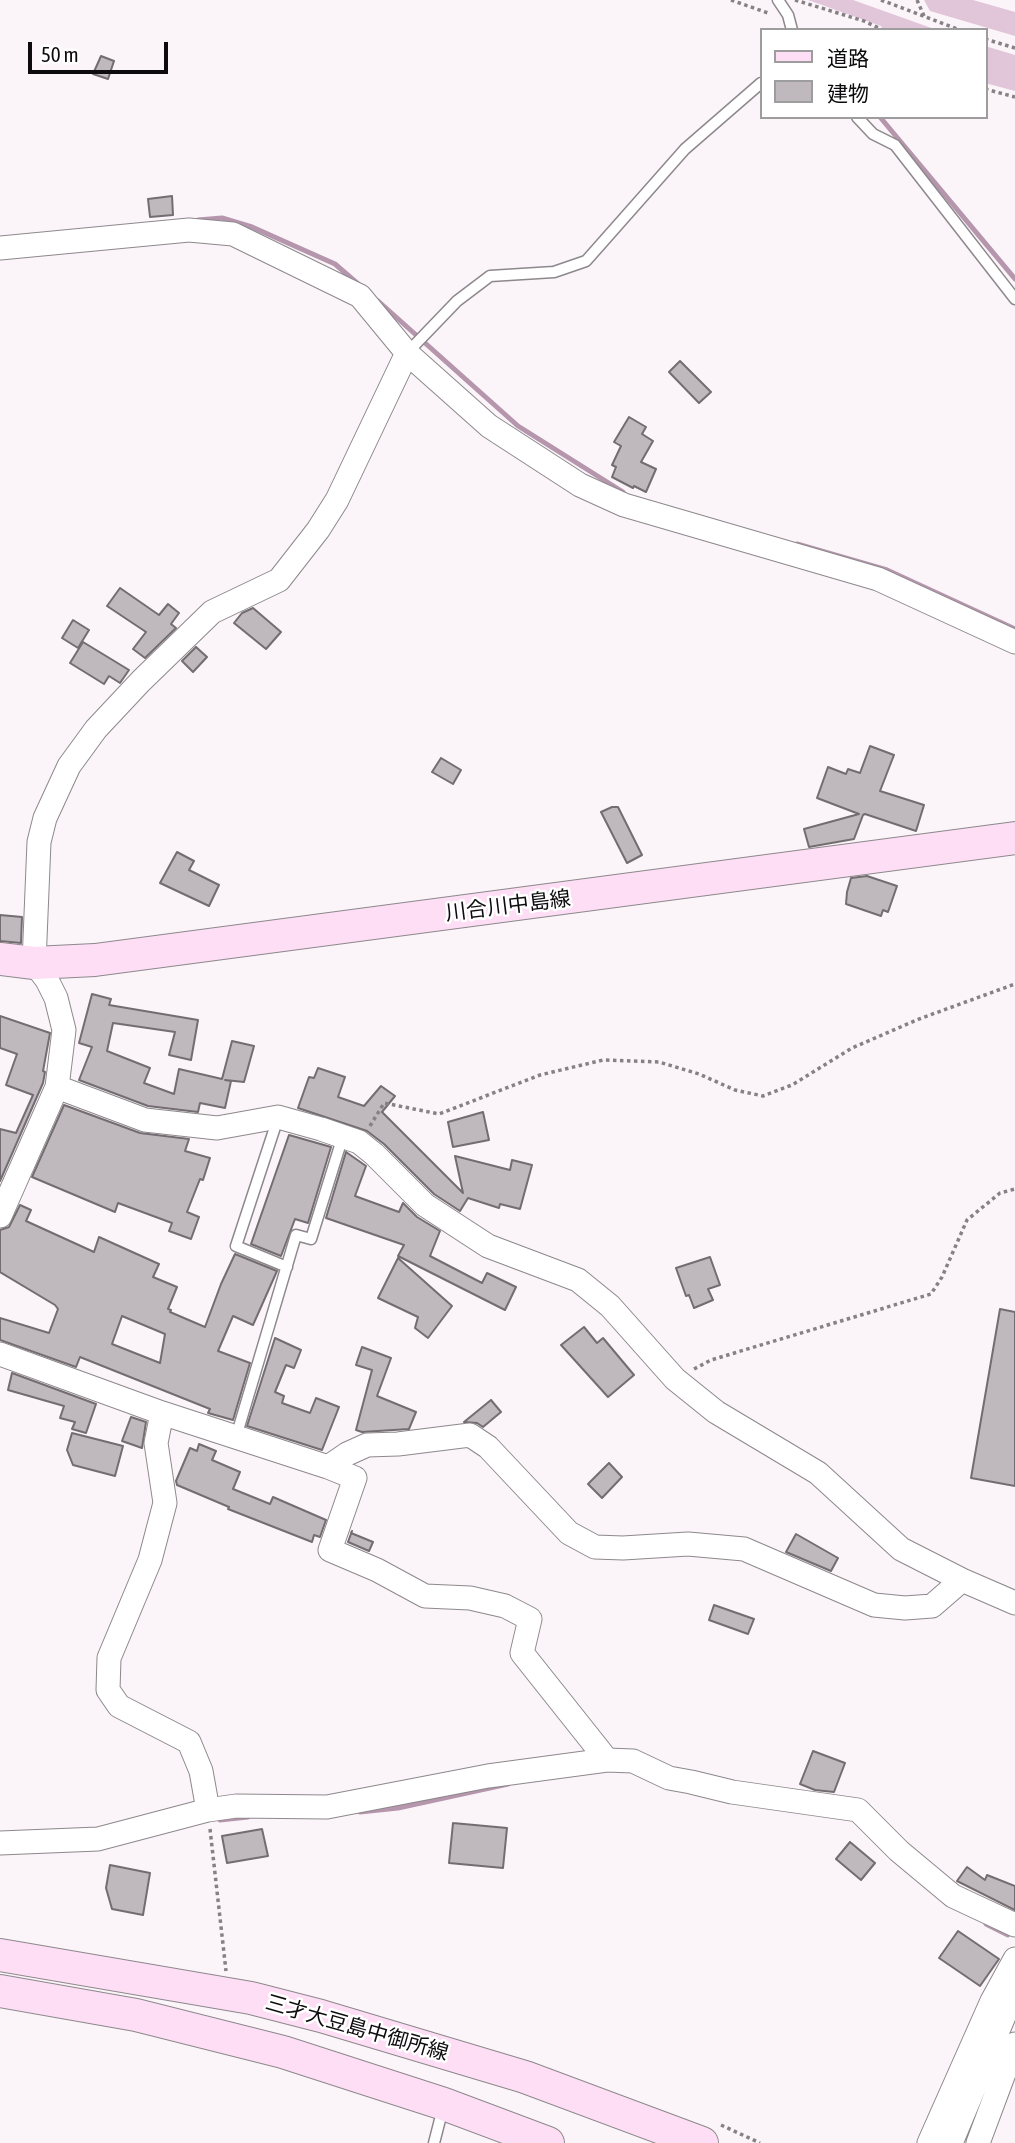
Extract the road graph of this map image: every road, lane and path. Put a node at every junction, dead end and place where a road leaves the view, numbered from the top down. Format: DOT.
graph roads {
  1 [pos="731,0"];
  2 [pos="778,0"];
  3 [pos="794,0"];
  4 [pos="881,0"];
  5 [pos="916,0"];
  6 [pos="771,15"];
  7 [pos="925,18"];
  8 [pos="791,28"];
  9 [pos="879,28"];
  10 [pos="954,28"];
  11 [pos="987,40"];
  12 [pos="1015,48"];
  13 [pos="760,84"];
  14 [pos="987,90"];
  15 [pos="1015,97"];
  16 [pos="859,119"];
  17 [pos="0,248"];
  18 [pos="1015,299"];
  19 [pos="411,348"];
  20 [pos="1015,642"];
  21 [pos="1015,838"];
  22 [pos="0,958"];
  23 [pos="34,963"];
  24 [pos="1015,984"];
  25 [pos="57,1087"];
  26 [pos="278,1117"];
  27 [pos="351,1139"];
  28 [pos="1015,1189"];
  29 [pos="0,1216"];
  30 [pos="287,1267"];
  31 [pos="0,1354"];
  32 [pos="675,1379"];
  33 [pos="162,1413"];
  34 [pos="236,1437"];
  35 [pos="328,1467"];
  36 [pos="962,1580"];
  37 [pos="1015,1602"];
  38 [pos="607,1760"];
  39 [pos="208,1810"];
  40 [pos="0,1843"];
  41 [pos="1015,1924"];
  42 [pos="0,1955"];
  43 [pos="1015,1959"];
  44 [pos="0,1992"];
  45 [pos="224,1994"];
  46 [pos="1013,1997"];
  47 [pos="1015,2044"];
  48 [pos="444,2104"];
  49 [pos="434,2143"];
  50 [pos="548,2143"];
  51 [pos="702,2143"];
  52 [pos="929,2143"];
  53 [pos="951,2143"];
  54 [pos="978,2143"];
  1 -- 6 [label="path"];
  2 -- 8 [label="lane"];
  3 -- 9 [label="path"];
  4 -- 7 [label="path"];
  5 -- 7 [label="path"];
  7 -- 10 [label="path"];
  11 -- 12 [label="path"];
  13 -- 19 [label="lane"];
  14 -- 15 [label="path"];
  16 -- 18 [label="lane"];
  17 -- 19 [label="street"];
  19 -- 20 [label="street"];
  19 -- 23 [label="street"];
  21 -- 23 [label="main road, 川合川中島線"];
  22 -- 23 [label="main road, 川合川中島線"];
  23 -- 25 [label="street"];
  24 -- 27 [label="path"];
  25 -- 26 [label="street"];
  25 -- 29 [label="street"];
  26 -- 27 [label="street"];
  26 -- 30 [label="lane"];
  27 -- 30 [label="lane"];
  27 -- 32 [label="street"];
  28 -- 32 [label="path"];
  30 -- 34 [label="lane"];
  31 -- 33 [label="street"];
  32 -- 36 [label="street"];
  33 -- 34 [label="street"];
  33 -- 39 [label="street"];
  34 -- 35 [label="street"];
  35 -- 36 [label="street"];
  35 -- 38 [label="street"];
  36 -- 37 [label="street"];
  38 -- 39 [label="street"];
  38 -- 41 [label="street"];
  39 -- 40 [label="street"];
  39 -- 45 [label="path"];
  42 -- 45 [label="main road, 三才大豆島中御所線"];
  43 -- 52 [label="street"];
  44 -- 48 [label="main road, 三才大豆島中御所線"];
  45 -- 51 [label="main road, 三才大豆島中御所線"];
  46 -- 53 [label="street"];
  47 -- 54 [label="street"];
  48 -- 49 [label="lane"];
  48 -- 50 [label="main road, 三才大豆島中御所線"];
}
